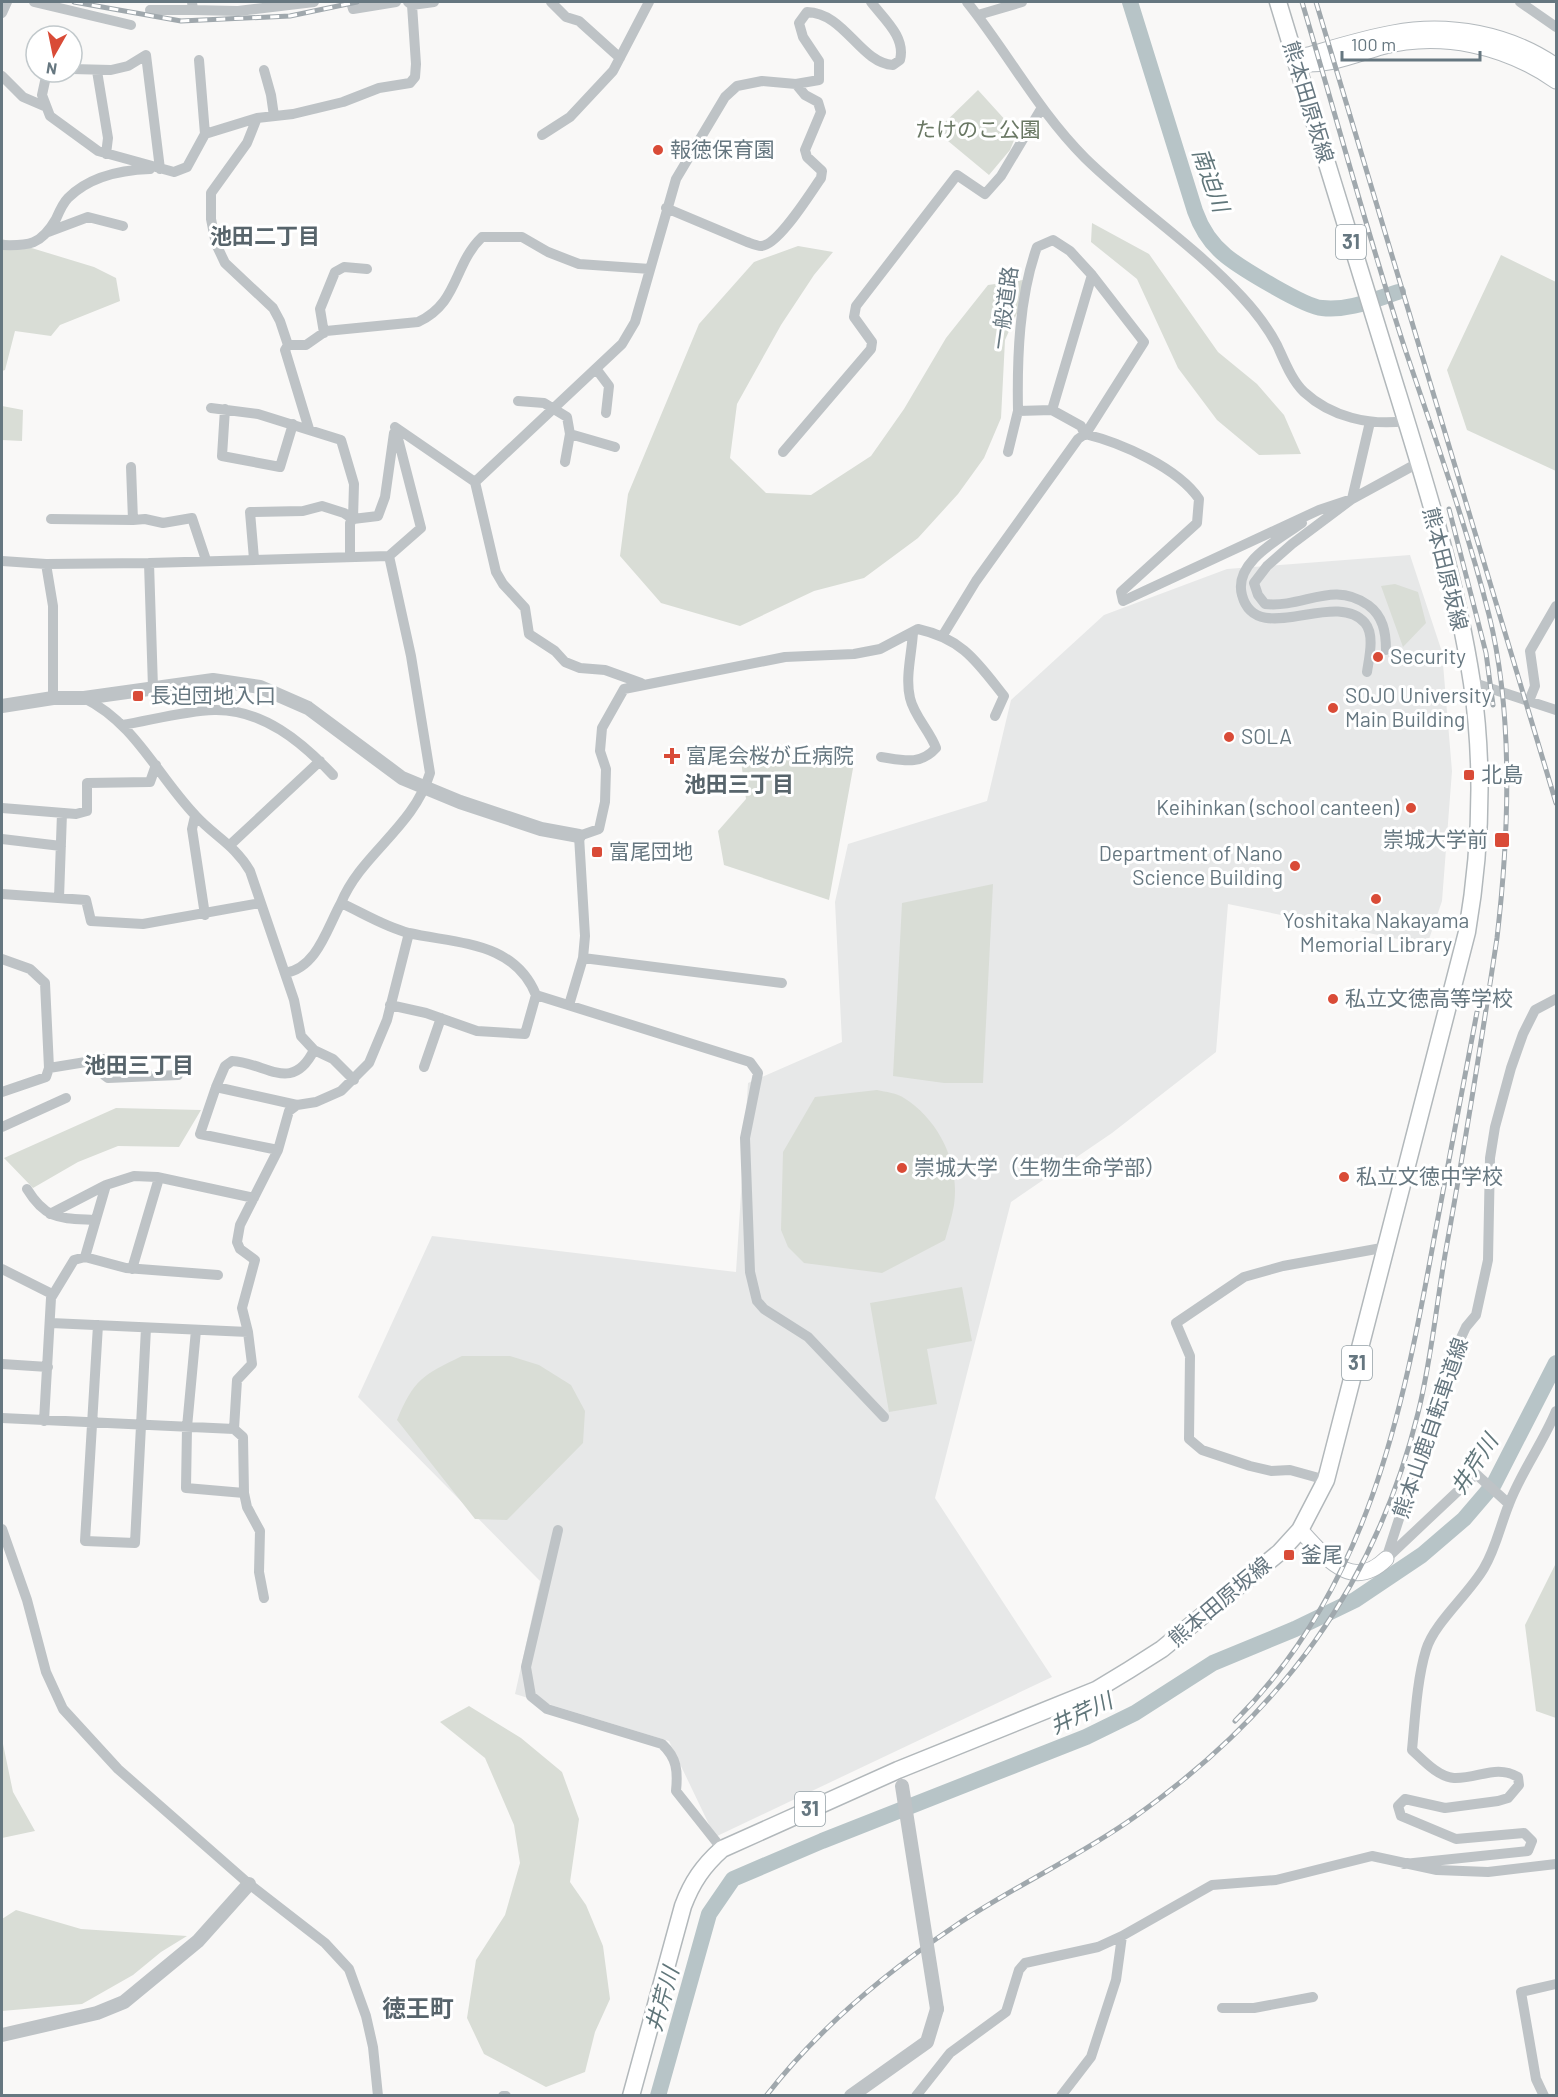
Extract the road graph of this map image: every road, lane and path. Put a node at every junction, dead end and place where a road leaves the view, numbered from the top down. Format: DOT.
graph roads {
  1 [pos="7,2"];
  2 [pos="34,2"];
  3 [pos="314,2"];
  4 [pos="351,2"];
  5 [pos="396,2"];
  6 [pos="434,2"];
  7 [pos="551,2"];
  8 [pos="649,2"];
  9 [pos="870,2"];
  10 [pos="967,2"];
  11 [pos="1022,2"];
  12 [pos="1278,2"];
  13 [pos="1520,2"];
  14 [pos="410,3"];
  15 [pos="192,6"];
  16 [pos="150,10"];
  17 [pos="2,13"];
  18 [pos="978,15"];
  19 [pos="131,25"];
  20 [pos="1557,27"];
  21 [pos="620,58"];
  22 [pos="198,60"];
  23 [pos="1296,63"];
  24 [pos="1557,66"];
  25 [pos="84,69"];
  26 [pos="97,70"];
  27 [pos="264,70"];
  28 [pos="2,76"];
  29 [pos="1557,81"];
  30 [pos="44,84"];
  31 [pos="796,84"];
  32 [pos="44,106"];
  33 [pos="1041,109"];
  34 [pos="273,116"];
  35 [pos="258,118"];
  36 [pos="205,134"];
  37 [pos="542,135"];
  38 [pos="106,154"];
  39 [pos="160,169"];
  40 [pos="666,208"];
  41 [pos="123,226"];
  42 [pos="48,232"];
  43 [pos="2,245"];
  44 [pos="367,269"];
  45 [pos="650,269"];
  46 [pos="1092,274"];
  47 [pos="324,333"];
  48 [pos="288,345"];
  49 [pos="597,370"];
  50 [pos="518,401"];
  51 [pos="211,408"];
  52 [pos="225,409"];
  53 [pos="554,410"];
  54 [pos="1053,410"];
  55 [pos="1018,411"];
  56 [pos="606,413"];
  57 [pos="1406,421"];
  58 [pos="1370,422"];
  59 [pos="292,424"];
  60 [pos="395,427"];
  61 [pos="309,429"];
  62 [pos="570,434"];
  63 [pos="1085,435"];
  64 [pos="615,447"];
  65 [pos="783,452"];
  66 [pos="1008,452"];
  67 [pos="565,462"];
  68 [pos="1418,463"];
  69 [pos="130,467"];
  70 [pos="475,482"];
  71 [pos="1352,499"];
  72 [pos="1319,510"];
  73 [pos="51,519"];
  74 [pos="352,519"];
  75 [pos="133,520"];
  76 [pos="350,555"];
  77 [pos="390,556"];
  78 [pos="254,559"];
  79 [pos="206,560"];
  80 [pos="2,561"];
  81 [pos="149,563"];
  82 [pos="46,564"];
  83 [pos="1557,606"];
  84 [pos="913,632"];
  85 [pos="944,635"];
  86 [pos="1386,650"];
  87 [pos="1367,672"];
  88 [pos="1472,682"];
  89 [pos="641,683"];
  90 [pos="153,687"];
  91 [pos="53,698"];
  92 [pos="84,698"];
  93 [pos="1529,701"];
  94 [pos="2,706"];
  95 [pos="1557,710"];
  96 [pos="995,716"];
  97 [pos="122,725"];
  98 [pos="881,758"];
  99 [pos="320,761"];
  100 [pos="156,765"];
  101 [pos="333,775"];
  102 [pos="425,789"];
  103 [pos="2,808"];
  104 [pos="62,813"];
  105 [pos="195,816"];
  106 [pos="579,836"];
  107 [pos="2,839"];
  108 [pos="230,845"];
  109 [pos="61,846"];
  110 [pos="2,894"];
  111 [pos="59,898"];
  112 [pos="260,903"];
  113 [pos="341,903"];
  114 [pos="205,915"];
  115 [pos="409,933"];
  116 [pos="583,958"];
  117 [pos="2,959"];
  118 [pos="285,973"];
  119 [pos="782,983"];
  120 [pos="536,995"];
  121 [pos="1557,999"];
  122 [pos="390,1005"];
  123 [pos="569,1005"];
  124 [pos="441,1018"];
  125 [pos="314,1050"];
  126 [pos="424,1067"];
  127 [pos="50,1068"];
  128 [pos="178,1075"];
  129 [pos="354,1080"];
  130 [pos="216,1087"];
  131 [pos="2,1092"];
  132 [pos="66,1098"];
  133 [pos="297,1105"];
  134 [pos="2,1127"];
  135 [pos="278,1150"];
  136 [pos="159,1178"];
  137 [pos="106,1185"];
  138 [pos="27,1189"];
  139 [pos="254,1198"];
  140 [pos="50,1214"];
  141 [pos="94,1220"];
  142 [pos="1387,1247"];
  143 [pos="85,1257"];
  144 [pos="2,1269"];
  145 [pos="132,1269"];
  146 [pos="218,1275"];
  147 [pos="52,1294"];
  148 [pos="51,1323"];
  149 [pos="98,1325"];
  150 [pos="146,1328"];
  151 [pos="196,1330"];
  152 [pos="248,1332"];
  153 [pos="2,1364"];
  154 [pos="48,1367"];
  155 [pos="1557,1411"];
  156 [pos="2,1418"];
  157 [pos="884,1418"];
  158 [pos="44,1421"];
  159 [pos="93,1423"];
  160 [pos="141,1425"];
  161 [pos="187,1427"];
  162 [pos="234,1429"];
  163 [pos="1326,1479"];
  164 [pos="244,1493"];
  165 [pos="1509,1504"];
  166 [pos="2,1529"];
  167 [pos="558,1530"];
  168 [pos="1300,1530"];
  169 [pos="1386,1559"];
  170 [pos="264,1598"];
  171 [pos="900,1778"];
  172 [pos="722,1849"];
  173 [pos="1404,1864"];
  174 [pos="1557,1864"];
  175 [pos="249,1884"];
  176 [pos="1122,1936"];
  177 [pos="1557,1984"];
  178 [pos="1312,1997"];
  179 [pos="1222,2008"];
  180 [pos="2,2036"];
  181 [pos="378,2096"];
  182 [pos="631,2096"];
  183 [pos="851,2096"];
  184 [pos="916,2096"];
  185 [pos="1061,2096"];
  186 [pos="1544,2096"];
  1 -- 17 [label="street"];
  2 -- 19 [label="street"];
  3 -- 15 [label="street"];
  4 -- 5 [label="street"];
  6 -- 14 [label="street"];
  7 -- 21 [label="street"];
  8 -- 21 [label="street"];
  9 -- 31 [label="street"];
  10 -- 18 [label="street"];
  11 -- 18 [label="street"];
  12 -- 23 [label="main road, 熊本田原坂線 / 31"];
  13 -- 20 [label="street"];
  14 -- 34 [label="street"];
  15 -- 16 [label="street"];
  18 -- 33 [label="street"];
  21 -- 37 [label="street"];
  22 -- 36 [label="street"];
  23 -- 24 [label="main road"];
  23 -- 29 [label="main road"];
  23 -- 57 [label="main road, 熊本田原坂線 / 31"];
  25 -- 26 [label="street"];
  26 -- 38 [label="street"];
  26 -- 39 [label="street"];
  27 -- 34 [label="street"];
  28 -- 32 [label="street"];
  30 -- 32 [label="street"];
  31 -- 40 [label="street"];
  31 -- 40 [label="street"];
  32 -- 38 [label="street"];
  33 -- 58 [label="street"];
  33 -- 65 [label="street"];
  34 -- 35 [label="street"];
  35 -- 36 [label="street"];
  35 -- 48 [label="street"];
  36 -- 39 [label="street"];
  38 -- 39 [label="street"];
  39 -- 42 [label="street"];
  40 -- 45 [label="street"];
  41 -- 42 [label="street"];
  42 -- 43 [label="street"];
  44 -- 47 [label="street"];
  45 -- 47 [label="street"];
  45 -- 49 [label="street"];
  46 -- 54 [label="street"];
  46 -- 55 [label="street, 一般道路"];
  46 -- 63 [label="street, 一般道路"];
  47 -- 48 [label="street"];
  48 -- 61 [label="street"];
  49 -- 53 [label="street"];
  49 -- 56 [label="street"];
  50 -- 53 [label="street"];
  51 -- 52 [label="street"];
  52 -- 59 [label="street"];
  52 -- 59 [label="street"];
  53 -- 62 [label="street"];
  53 -- 70 [label="street"];
  54 -- 55 [label="street"];
  54 -- 63 [label="street"];
  55 -- 66 [label="street"];
  57 -- 58 [label="street"];
  57 -- 68 [label="main road, 熊本田原坂線 / 31"];
  58 -- 71 [label="street"];
  59 -- 61 [label="street"];
  60 -- 70 [label="street"];
  60 -- 74 [label="street"];
  60 -- 77 [label="street"];
  61 -- 74 [label="street"];
  62 -- 64 [label="street"];
  62 -- 67 [label="street"];
  63 -- 72 [label="street"];
  63 -- 85 [label="street"];
  68 -- 71 [label="street"];
  68 -- 88 [label="main road, 熊本田原坂線 / 31"];
  69 -- 75 [label="street"];
  70 -- 89 [label="street"];
  71 -- 72 [label="street"];
  71 -- 86 [label="street"];
  72 -- 87 [label="street"];
  73 -- 75 [label="street"];
  74 -- 76 [label="street"];
  74 -- 78 [label="street"];
  75 -- 79 [label="street"];
  76 -- 77 [label="street"];
  76 -- 78 [label="street"];
  77 -- 102 [label="street"];
  78 -- 79 [label="street"];
  79 -- 81 [label="street"];
  80 -- 82 [label="street"];
  81 -- 82 [label="street"];
  81 -- 90 [label="street"];
  82 -- 91 [label="street"];
  83 -- 93 [label="street"];
  84 -- 85 [label="street"];
  84 -- 89 [label="street"];
  84 -- 98 [label="street"];
  85 -- 96 [label="street"];
  88 -- 93 [label="street"];
  88 -- 142 [label="main road, 熊本田原坂線 / 31"];
  89 -- 106 [label="street"];
  90 -- 92 [label="street"];
  90 -- 102 [label="street"];
  91 -- 92 [label="street"];
  91 -- 94 [label="street"];
  92 -- 97 [label="street"];
  93 -- 95 [label="street"];
  97 -- 99 [label="street"];
  97 -- 100 [label="street"];
  99 -- 101 [label="street"];
  99 -- 108 [label="street"];
  100 -- 104 [label="street"];
  100 -- 105 [label="street"];
  102 -- 106 [label="street"];
  102 -- 113 [label="street"];
  103 -- 104 [label="street"];
  104 -- 109 [label="street"];
  105 -- 108 [label="street"];
  105 -- 114 [label="street"];
  106 -- 116 [label="street"];
  107 -- 109 [label="street"];
  108 -- 112 [label="street"];
  109 -- 111 [label="street"];
  110 -- 111 [label="street"];
  111 -- 114 [label="street"];
  112 -- 114 [label="street"];
  112 -- 118 [label="street"];
  113 -- 115 [label="street"];
  113 -- 118 [label="street"];
  115 -- 120 [label="street"];
  115 -- 122 [label="street"];
  116 -- 119 [label="street"];
  116 -- 123 [label="street"];
  117 -- 127 [label="street"];
  118 -- 125 [label="street"];
  120 -- 123 [label="street"];
  120 -- 124 [label="street"];
  121 -- 169 [label="street, 熊本山鹿自転車道線"];
  122 -- 124 [label="street"];
  122 -- 129 [label="street"];
  123 -- 157 [label="street"];
  124 -- 126 [label="street"];
  125 -- 129 [label="street"];
  125 -- 130 [label="street"];
  127 -- 128 [label="street"];
  127 -- 131 [label="street"];
  129 -- 133 [label="street"];
  130 -- 133 [label="street"];
  130 -- 135 [label="street"];
  132 -- 134 [label="street"];
  133 -- 135 [label="street"];
  135 -- 139 [label="street"];
  136 -- 137 [label="street"];
  136 -- 139 [label="street"];
  136 -- 145 [label="street"];
  137 -- 140 [label="street"];
  137 -- 141 [label="street"];
  138 -- 140 [label="street"];
  139 -- 152 [label="street"];
  140 -- 141 [label="street"];
  141 -- 143 [label="street"];
  142 -- 163 [label="main road, 熊本田原坂線 / 31"];
  142 -- 163 [label="street"];
  143 -- 145 [label="street"];
  143 -- 147 [label="street"];
  144 -- 147 [label="street"];
  145 -- 146 [label="street"];
  147 -- 148 [label="street"];
  148 -- 149 [label="street"];
  148 -- 154 [label="street"];
  149 -- 150 [label="street"];
  149 -- 159 [label="street"];
  150 -- 151 [label="street"];
  150 -- 160 [label="street"];
  151 -- 152 [label="street"];
  151 -- 161 [label="street"];
  152 -- 162 [label="street"];
  153 -- 154 [label="street"];
  154 -- 158 [label="street"];
  155 -- 165 [label="street"];
  156 -- 158 [label="street"];
  158 -- 159 [label="street"];
  159 -- 160 [label="street"];
  159 -- 160 [label="street"];
  160 -- 161 [label="street"];
  161 -- 162 [label="street"];
  161 -- 164 [label="street"];
  162 -- 164 [label="street"];
  163 -- 168 [label="main road, 熊本田原坂線 / 31"];
  164 -- 170 [label="street"];
  165 -- 169 [label="street"];
  165 -- 173 [label="street"];
  166 -- 175 [label="street"];
  167 -- 172 [label="street"];
  168 -- 169 [label="main road"];
  168 -- 171 [label="main road, 熊本田原坂線 / 31"];
  171 -- 172 [label="main road, 熊本田原坂線 / 31"];
  171 -- 183 [label="street, bridge"];
  172 -- 182 [label="main road, 熊本田原坂線 / 31"];
  173 -- 174 [label="street"];
  173 -- 176 [label="street"];
  175 -- 180 [label="street"];
  175 -- 181 [label="street"];
  176 -- 184 [label="street"];
  176 -- 185 [label="street"];
  177 -- 186 [label="street"];
  178 -- 179 [label="street"];
}
